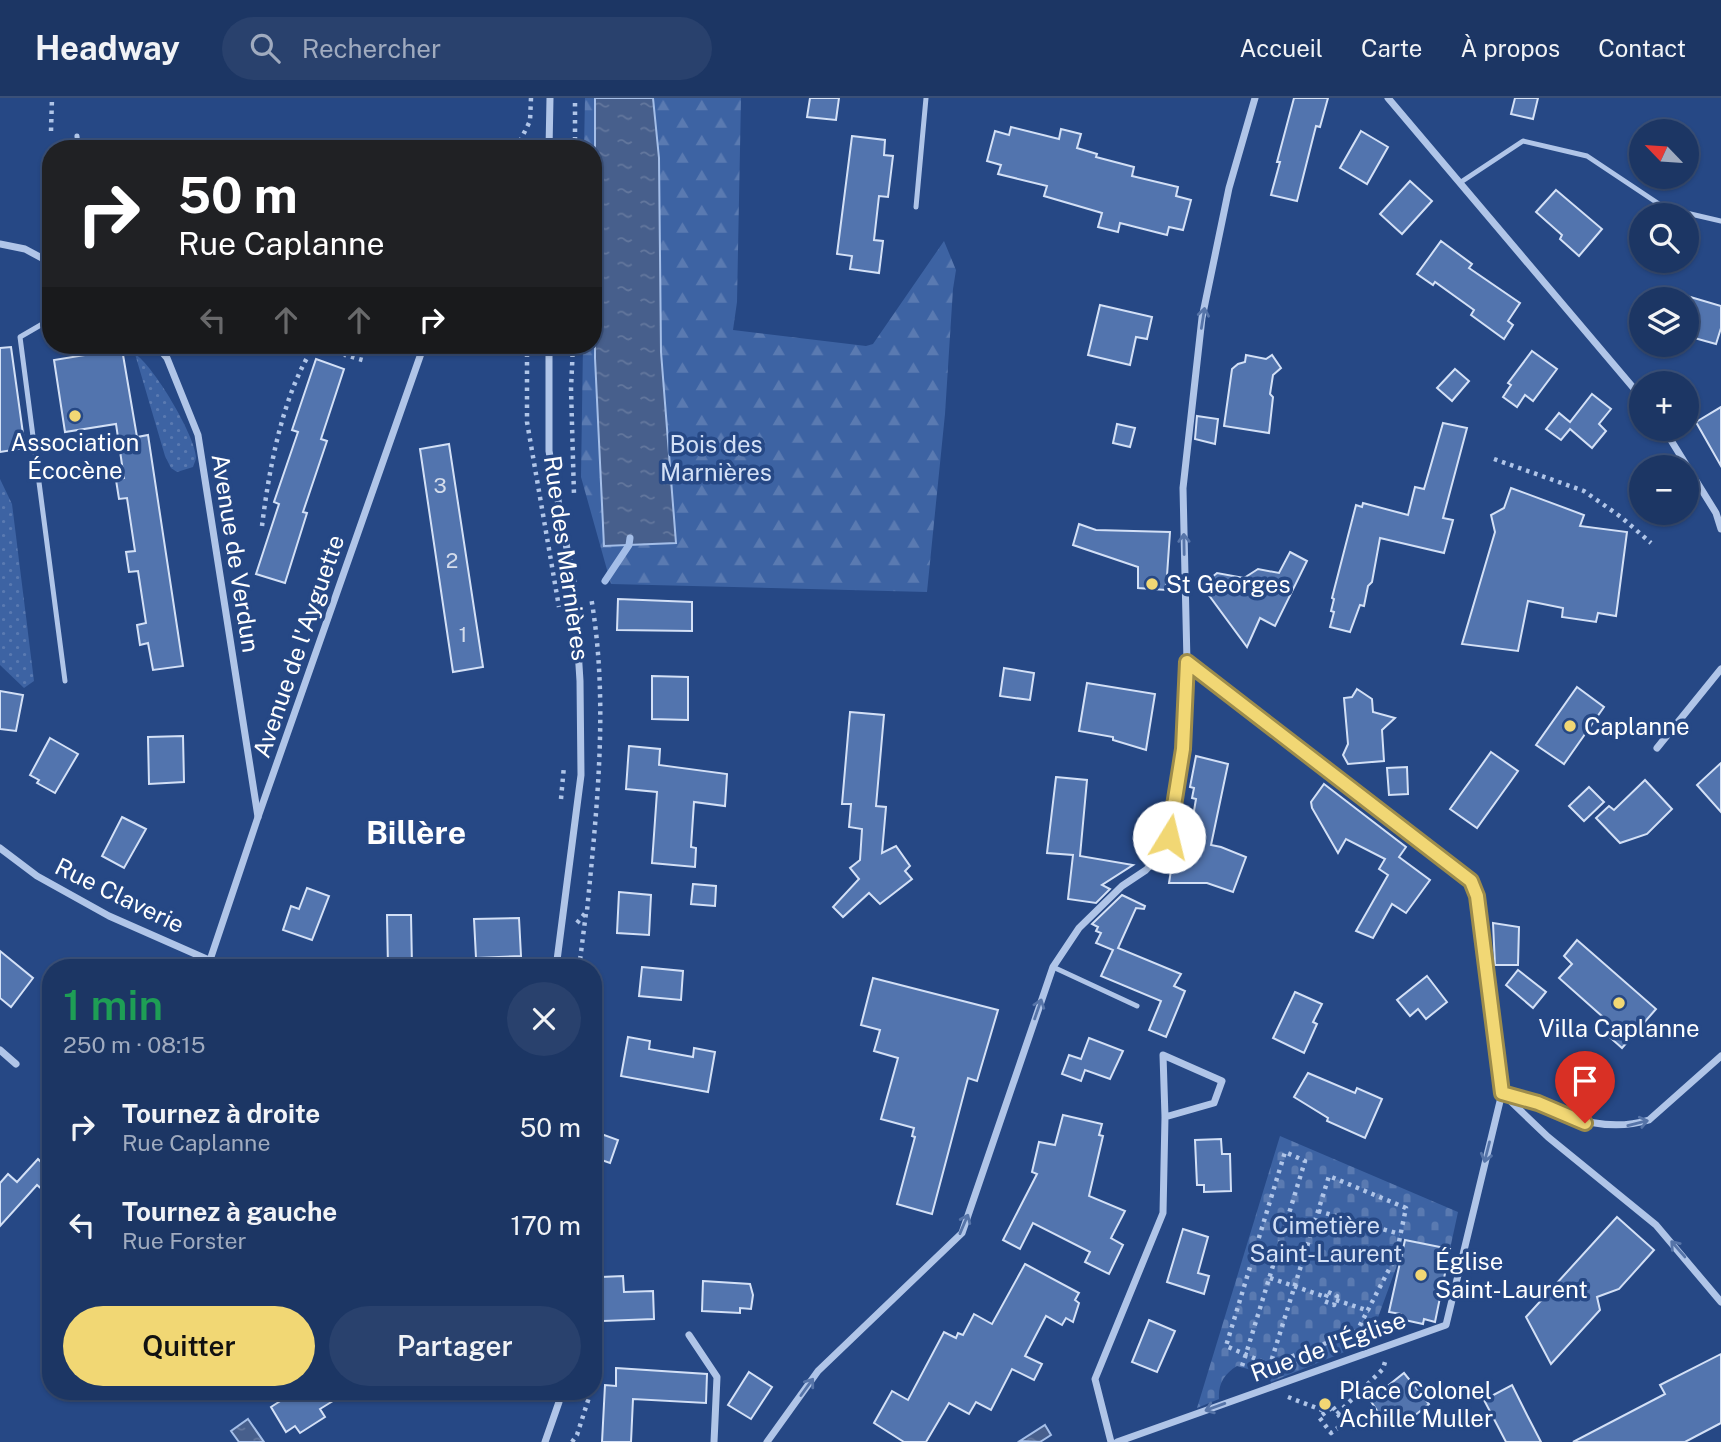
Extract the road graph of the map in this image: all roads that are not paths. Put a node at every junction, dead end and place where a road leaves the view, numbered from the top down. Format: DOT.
graph roads {
  1 [pos="550,98"];
  2 [pos="926,98"];
  3 [pos="1255,98"];
  4 [pos="1392,99"];
  5 [pos="77,136"];
  6 [pos="77,140"];
  7 [pos="549,140"];
  8 [pos="1461,182"];
  9 [pos="916,207"];
  10 [pos="1721,221"];
  11 [pos="0,244"];
  12 [pos="42,258"];
  13 [pos="42,324"];
  14 [pos="164,354"];
  15 [pos="421,354"];
  16 [pos="549,354"];
  17 [pos="1629,382"];
  18 [pos="1672,441"];
  19 [pos="1719,513"];
  20 [pos="1721,529"];
  21 [pos="1187,662"];
  22 [pos="1721,669"];
  23 [pos="65,681"];
  24 [pos="1657,748"];
  25 [pos="258,817"];
  26 [pos="0,848"];
  27 [pos="208,959"];
  28 [pos="210,959"];
  29 [pos="557,959"];
  30 [pos="1053,967"];
  31 [pos="1137,1006"];
  32 [pos="0,1050"];
  33 [pos="1721,1056"];
  34 [pos="16,1064"];
  35 [pos="1502,1093"];
  36 [pos="1166,1117"];
  37 [pos="1721,1302"];
  38 [pos="689,1335"];
  39 [pos="559,1400"];
  40 [pos="545,1442"];
  41 [pos="713,1442"];
  42 [pos="766,1442"];
  43 [pos="1111,1442"];
  44 [pos="1117,1442"];
  1 -- 7 [label="street"];
  2 -- 9 [label="lane"];
  21 -- 3 [label="street, one-way"];
  4 -- 8 [label="street"];
  5 -- 6 [label="lane"];
  8 -- 10 [label="lane"];
  8 -- 17 [label="street"];
  11 -- 12 [label="street"];
  13 -- 23 [label="lane"];
  14 -- 25 [label="street, Avenue de Verdun"];
  15 -- 25 [label="street, Avenue de l'Ayguette"];
  16 -- 29 [label="street, Rue des Marnières"];
  18 -- 19 [label="street"];
  19 -- 20 [label="street"];
  21 -- 30 [label="street"];
  21 -- 35 [label="street"];
  22 -- 24 [label="street"];
  25 -- 28 [label="street, Avenue de l'Ayguette"];
  26 -- 27 [label="street, Rue Claverie"];
  30 -- 31 [label="lane"];
  42 -- 30 [label="street, one-way"];
  32 -- 34 [label="street"];
  35 -- 33 [label="street, one-way"];
  37 -- 35 [label="street, one-way"];
  35 -- 44 [label="street, Rue de l'Église, one-way"];
  36 -- 36 [label="street"];
  36 -- 43 [label="street"];
  38 -- 41 [label="street"];
  39 -- 40 [label="street"];
}
